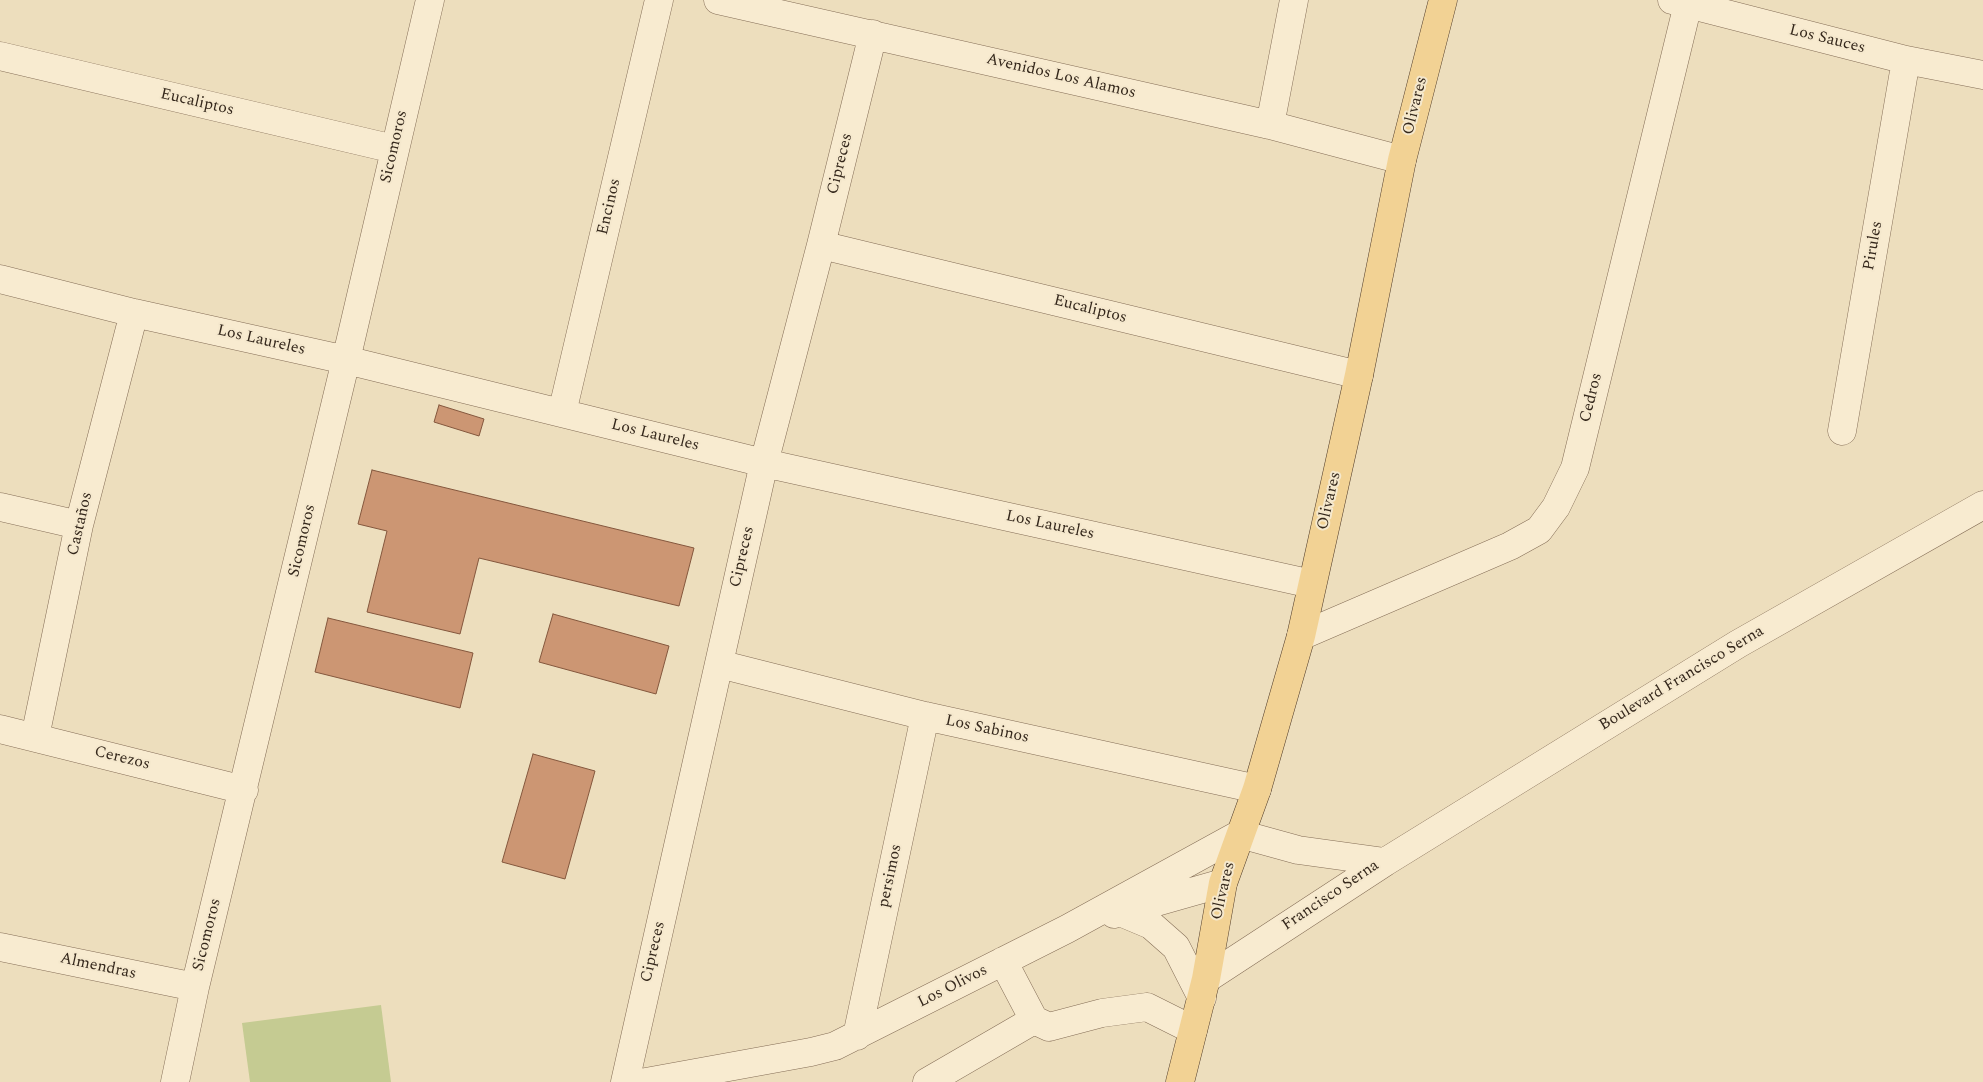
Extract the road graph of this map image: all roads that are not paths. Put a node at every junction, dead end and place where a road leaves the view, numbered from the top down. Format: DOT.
graph roads {
  1 [pos="430,0"];
  2 [pos="659,0"];
  3 [pos="718,0"];
  4 [pos="1294,0"];
  5 [pos="1443,0"];
  6 [pos="1680,2"];
  7 [pos="873,34"];
  8 [pos="0,56"];
  9 [pos="1906,60"];
  10 [pos="1983,75"];
  11 [pos="1270,126"];
  12 [pos="394,149"];
  13 [pos="1402,160"];
  14 [pos="821,245"];
  15 [pos="0,279"];
  16 [pos="134,312"];
  17 [pos="346,360"];
  18 [pos="1359,375"];
  19 [pos="562,413"];
  20 [pos="1842,431"];
  21 [pos="764,463"];
  22 [pos="1983,505"];
  23 [pos="0,507"];
  24 [pos="79,526"];
  25 [pos="1312,584"];
  26 [pos="1301,636"];
  27 [pos="719,664"];
  28 [pos="925,716"];
  29 [pos="0,729"];
  30 [pos="35,737"];
  31 [pos="1257,789"];
  32 [pos="244,790"];
  33 [pos="1240,834"];
  34 [pos="1385,862"];
  35 [pos="1223,883"];
  36 [pos="1120,912"];
  37 [pos="1067,928"];
  38 [pos="0,946"];
  39 [pos="1003,961"];
  40 [pos="195,987"];
  41 [pos="1204,989"];
  42 [pos="1034,1020"];
  43 [pos="1193,1030"];
  44 [pos="857,1036"];
  45 [pos="175,1082"];
  46 [pos="625,1082"];
  47 [pos="646,1082"];
  48 [pos="927,1082"];
  49 [pos="1180,1082"];
  1 -- 12 [label="street, Sicomoros"];
  2 -- 19 [label="street, Encinos"];
  3 -- 7 [label="street, Avenidos Los Alamos"];
  4 -- 11 [label="street"];
  5 -- 13 [label="main road, Olivares"];
  6 -- 9 [label="street, Los Sauces"];
  6 -- 26 [label="street, Cedros"];
  7 -- 11 [label="street, Avenidos Los Alamos"];
  7 -- 14 [label="street, Cipreces"];
  8 -- 12 [label="street, Eucaliptos"];
  9 -- 10 [label="street, Los Sauces"];
  9 -- 20 [label="street, Pirules"];
  11 -- 13 [label="street, Avenidos Los Alamos"];
  12 -- 17 [label="street, Sicomoros"];
  13 -- 18 [label="main road, Olivares"];
  14 -- 18 [label="street, Eucaliptos"];
  14 -- 21 [label="street, Cipreces"];
  15 -- 16 [label="street, Los Laureles"];
  16 -- 17 [label="street, Los Laureles"];
  16 -- 24 [label="street, Castaños"];
  17 -- 19 [label="street, Los Laureles"];
  17 -- 32 [label="street, Sicomoros"];
  18 -- 25 [label="main road, Olivares"];
  19 -- 21 [label="street, Los Laureles"];
  21 -- 25 [label="street, Los Laureles"];
  21 -- 27 [label="street, Cipreces"];
  22 -- 34 [label="street, Boulevard Francisco Serna"];
  23 -- 24 [label="street"];
  24 -- 30 [label="street, Castaños"];
  25 -- 26 [label="main road, Olivares"];
  26 -- 31 [label="main road, Olivares"];
  27 -- 28 [label="street, Los Sabinos"];
  27 -- 46 [label="street, Cipreces"];
  28 -- 31 [label="street, Los Sabinos"];
  28 -- 44 [label="street, persimos"];
  29 -- 30 [label="street, Cerezos"];
  30 -- 32 [label="street, Cerezos"];
  31 -- 33 [label="main road, Olivares"];
  32 -- 40 [label="street, Sicomoros"];
  33 -- 34 [label="street, Francisco Serna"];
  33 -- 35 [label="main road, Olivares"];
  33 -- 37 [label="street, Los Olivos"];
  34 -- 41 [label="street, Francisco Serna"];
  35 -- 36 [label="street"];
  35 -- 41 [label="main road, Olivares"];
  36 -- 37 [label="street"];
  36 -- 41 [label="street"];
  37 -- 39 [label="street, Los Olivos"];
  38 -- 40 [label="street, Almendras"];
  39 -- 42 [label="street"];
  39 -- 44 [label="street, Los Olivos"];
  40 -- 45 [label="street, Sicomoros"];
  41 -- 43 [label="main road, Olivares"];
  42 -- 43 [label="street"];
  42 -- 48 [label="street"];
  43 -- 49 [label="main road, Olivares"];
  44 -- 47 [label="street, Los Olivos"];
}
